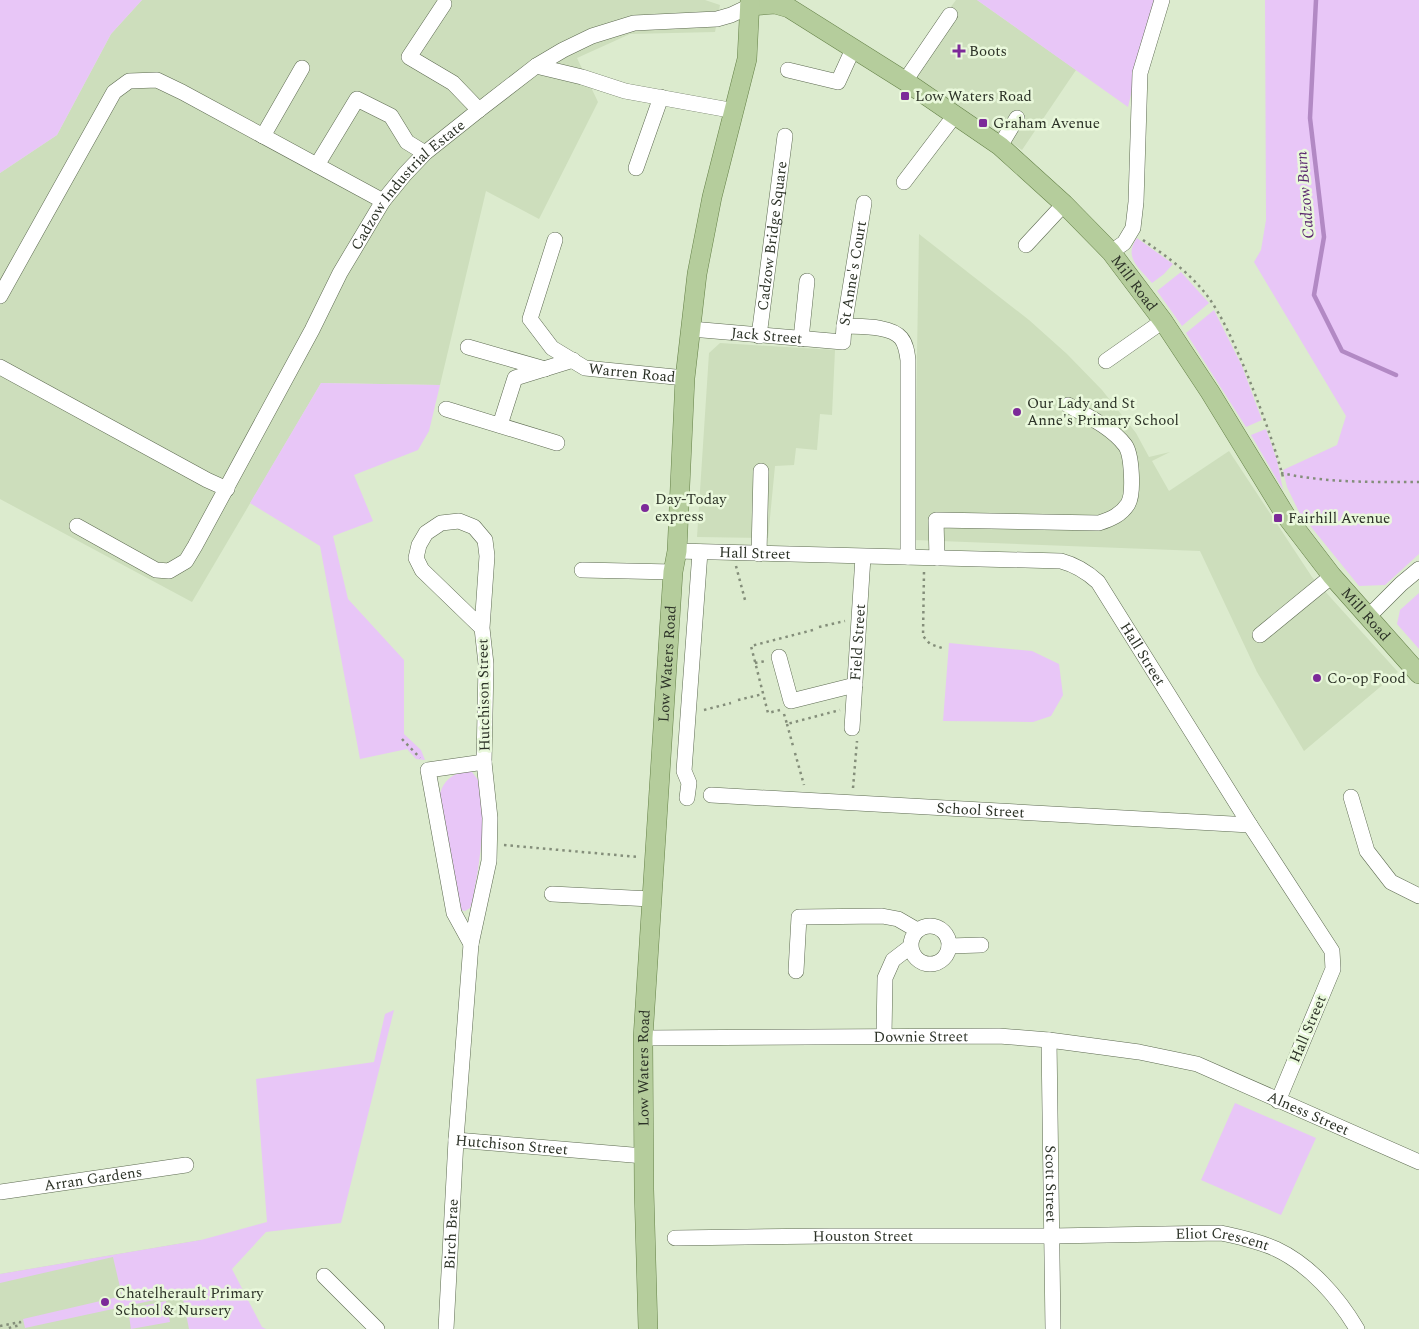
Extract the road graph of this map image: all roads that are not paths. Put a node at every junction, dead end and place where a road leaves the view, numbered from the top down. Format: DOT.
graph roads {
  1 [pos="1162,0"];
  2 [pos="750,3"];
  3 [pos="444,4"];
  4 [pos="950,15"];
  5 [pos="854,49"];
  6 [pos="536,66"];
  7 [pos="302,68"];
  8 [pos="788,70"];
  9 [pos="905,81"];
  10 [pos="661,97"];
  11 [pos="478,110"];
  12 [pos="735,111"];
  13 [pos="955,115"];
  14 [pos="1017,118"];
  15 [pos="263,136"];
  16 [pos="785,136"];
  17 [pos="1000,146"];
  18 [pos="425,153"];
  19 [pos="317,165"];
  20 [pos="636,168"];
  21 [pos="904,182"];
  22 [pos="383,201"];
  23 [pos="864,203"];
  24 [pos="1064,204"];
  25 [pos="555,240"];
  26 [pos="1026,245"];
  27 [pos="1111,252"];
  28 [pos="808,281"];
  29 [pos="0,296"];
  30 [pos="1164,321"];
  31 [pos="844,326"];
  32 [pos="690,329"];
  33 [pos="759,336"];
  34 [pos="801,339"];
  35 [pos="843,342"];
  36 [pos="468,347"];
  37 [pos="573,360"];
  38 [pos="1106,361"];
  39 [pos="0,367"];
  40 [pos="545,369"];
  41 [pos="685,378"];
  42 [pos="1068,405"];
  43 [pos="446,409"];
  44 [pos="500,425"];
  45 [pos="557,443"];
  46 [pos="761,471"];
  47 [pos="227,489"];
  48 [pos="77,526"];
  49 [pos="677,551"];
  50 [pos="700,552"];
  51 [pos="759,554"];
  52 [pos="863,557"];
  53 [pos="908,557"];
  54 [pos="930,558"];
  55 [pos="1419,569"];
  56 [pos="582,570"];
  57 [pos="673,572"];
  58 [pos="1332,576"];
  59 [pos="1369,616"];
  60 [pos="482,628"];
  61 [pos="1260,635"];
  62 [pos="779,657"];
  63 [pos="1419,674"];
  64 [pos="855,685"];
  65 [pos="852,728"];
  66 [pos="484,762"];
  67 [pos="710,795"];
  68 [pos="1351,797"];
  69 [pos="687,798"];
  70 [pos="1250,825"];
  71 [pos="552,894"];
  72 [pos="1419,896"];
  73 [pos="652,899"];
  74 [pos="917,930"];
  75 [pos="471,944"];
  76 [pos="981,945"];
  77 [pos="949,946"];
  78 [pos="910,947"];
  79 [pos="796,971"];
  80 [pos="884,1036"];
  81 [pos="643,1038"];
  82 [pos="1049,1040"];
  83 [pos="1197,1064"];
  84 [pos="1278,1100"];
  85 [pos="456,1140"];
  86 [pos="644,1156"];
  87 [pos="1419,1162"];
  88 [pos="186,1165"];
  89 [pos="0,1192"];
  90 [pos="1051,1236"];
  91 [pos="675,1238"];
  92 [pos="324,1276"];
  93 [pos="377,1329"];
  94 [pos="446,1329"];
  95 [pos="648,1329"];
  96 [pos="1053,1329"];
  97 [pos="1357,1329"];
  1 -- 27 [label="street"];
  2 -- 5 [label="main road, Mill Road"];
  2 -- 6 [label="street, Cadzow Industrial Estate"];
  2 -- 12 [label="main road, Low Waters Road"];
  3 -- 11 [label="street"];
  4 -- 9 [label="street"];
  5 -- 8 [label="street"];
  5 -- 9 [label="main road, Mill Road"];
  6 -- 10 [label="street"];
  6 -- 11 [label="street, Cadzow Industrial Estate"];
  7 -- 15 [label="street"];
  9 -- 13 [label="main road, Mill Road"];
  10 -- 12 [label="street"];
  10 -- 20 [label="street"];
  11 -- 18 [label="street, Cadzow Industrial Estate"];
  12 -- 32 [label="main road, Low Waters Road"];
  13 -- 17 [label="main road, Mill Road"];
  13 -- 21 [label="street"];
  14 -- 17 [label="street"];
  15 -- 19 [label="street"];
  15 -- 29 [label="street"];
  16 -- 33 [label="street, Cadzow Bridge Square"];
  17 -- 24 [label="main road, Mill Road"];
  18 -- 19 [label="street"];
  18 -- 22 [label="street, Cadzow Industrial Estate"];
  19 -- 22 [label="street"];
  22 -- 47 [label="street, Cadzow Industrial Estate"];
  23 -- 31 [label="street, St Anne's Court"];
  24 -- 26 [label="street"];
  24 -- 27 [label="main road, Mill Road"];
  25 -- 37 [label="street, Warren Road"];
  27 -- 30 [label="main road, Mill Road"];
  28 -- 34 [label="street"];
  30 -- 38 [label="street"];
  30 -- 58 [label="main road, Mill Road"];
  31 -- 35 [label="street, St Anne's Court"];
  31 -- 53 [label="street"];
  32 -- 33 [label="street, Jack Street"];
  32 -- 41 [label="main road, Low Waters Road"];
  33 -- 34 [label="street, Jack Street"];
  34 -- 35 [label="street, Jack Street"];
  36 -- 40 [label="street"];
  37 -- 40 [label="street"];
  37 -- 41 [label="street, Warren Road"];
  39 -- 47 [label="street"];
  40 -- 44 [label="street"];
  41 -- 49 [label="main road, Low Waters Road"];
  42 -- 54 [label="street"];
  43 -- 44 [label="street"];
  44 -- 45 [label="street"];
  46 -- 51 [label="street"];
  47 -- 48 [label="street, Cadzow Industrial Estate"];
  49 -- 50 [label="street, Hall Street"];
  49 -- 57 [label="main road, Low Waters Road"];
  50 -- 51 [label="street, Hall Street"];
  50 -- 69 [label="street, Low Waters Road"];
  51 -- 52 [label="street, Hall Street"];
  52 -- 53 [label="street, Hall Street"];
  52 -- 64 [label="street, Field Street"];
  53 -- 54 [label="street, Hall Street"];
  54 -- 70 [label="street, Hall Street"];
  55 -- 59 [label="street"];
  56 -- 57 [label="street"];
  57 -- 73 [label="main road, Low Waters Road"];
  58 -- 59 [label="main road, Mill Road"];
  58 -- 61 [label="street"];
  59 -- 63 [label="main road, Mill Road"];
  60 -- 60 [label="street, Hutchison Street"];
  60 -- 66 [label="street, Hutchison Street"];
  62 -- 64 [label="street"];
  64 -- 65 [label="street, Field Street"];
  66 -- 75 [label="street, Hutchison Street"];
  66 -- 75 [label="street, Hutchison Street"];
  67 -- 70 [label="street, School Street"];
  68 -- 72 [label="street"];
  70 -- 84 [label="street, Hall Street"];
  71 -- 73 [label="street"];
  73 -- 81 [label="main road, Low Waters Road"];
  74 -- 77 [label="street"];
  74 -- 78 [label="street"];
  74 -- 79 [label="street"];
  75 -- 85 [label="street, Hutchison Street"];
  76 -- 77 [label="street"];
  77 -- 78 [label="street"];
  78 -- 80 [label="street"];
  80 -- 81 [label="street, Downie Street"];
  80 -- 82 [label="street, Downie Street"];
  81 -- 86 [label="main road, Low Waters Road"];
  82 -- 83 [label="street, Downie Street"];
  82 -- 90 [label="street, Scott Street"];
  83 -- 84 [label="street, Alness Street"];
  84 -- 87 [label="street, Alness Street"];
  85 -- 86 [label="street, Hutchison Street"];
  85 -- 94 [label="street, Birch Brae"];
  86 -- 95 [label="main road, Low Waters Road"];
  88 -- 89 [label="street, Arran Gardens"];
  90 -- 91 [label="street, Houston Street"];
  90 -- 96 [label="street, Scott Street"];
  90 -- 97 [label="street, Eliot Crescent"];
  92 -- 93 [label="street"];
}
